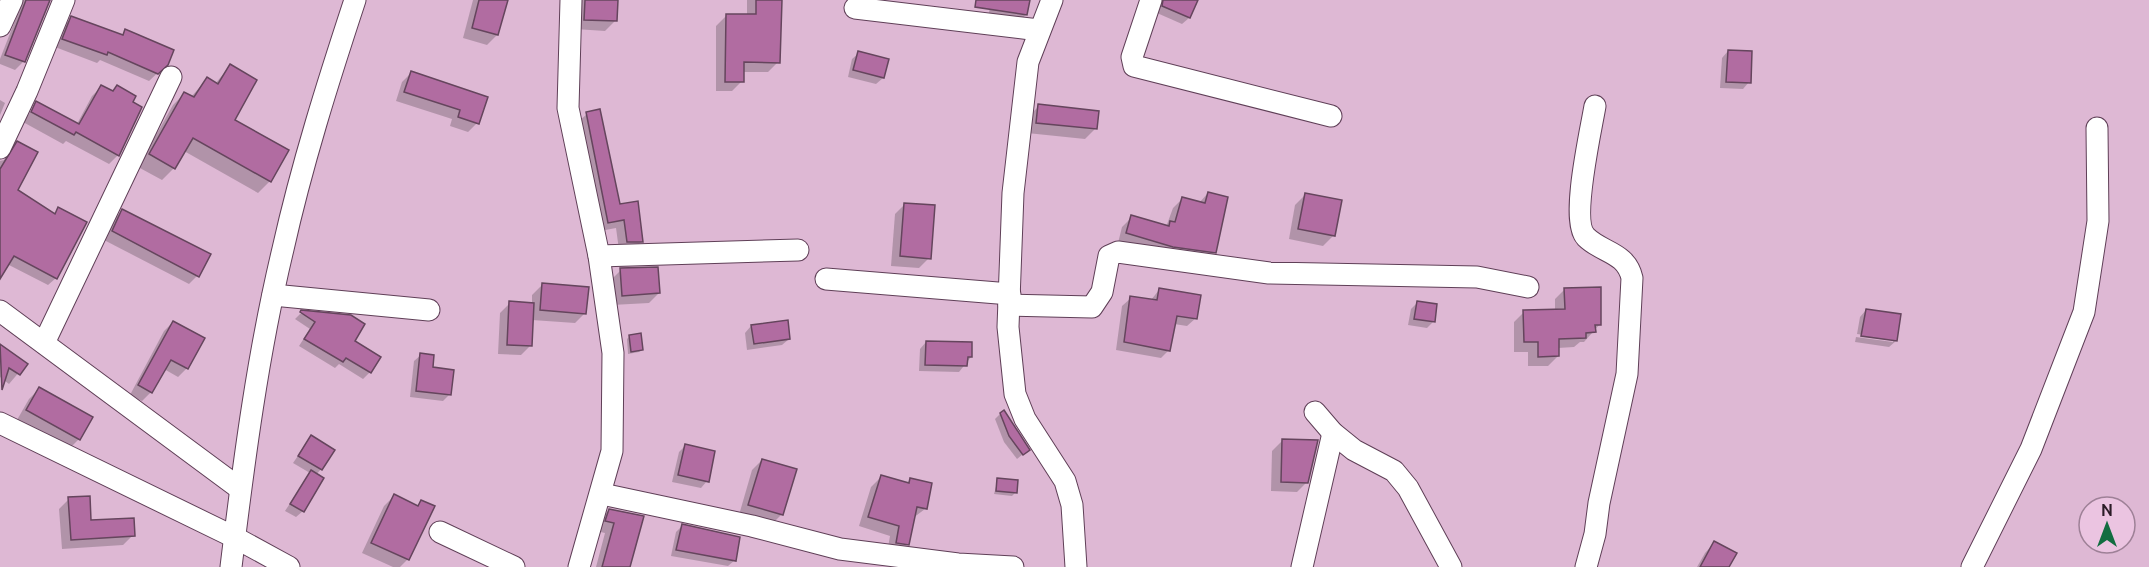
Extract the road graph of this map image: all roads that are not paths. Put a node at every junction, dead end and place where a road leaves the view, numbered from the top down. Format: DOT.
graph roads {
  1 [pos="12,0"];
  2 [pos="64,0"];
  3 [pos="355,0"];
  4 [pos="570,0"];
  5 [pos="1052,0"];
  6 [pos="1151,0"];
  7 [pos="855,8"];
  8 [pos="0,26"];
  9 [pos="1039,30"];
  10 [pos="171,77"];
  11 [pos="1595,106"];
  12 [pos="1331,116"];
  13 [pos="2097,128"];
  14 [pos="0,148"];
  15 [pos="798,250"];
  16 [pos="599,256"];
  17 [pos="826,279"];
  18 [pos="1528,287"];
  19 [pos="273,295"];
  20 [pos="1009,300"];
  21 [pos="429,310"];
  22 [pos="0,311"];
  23 [pos="44,344"];
  24 [pos="1315,412"];
  25 [pos="0,423"];
  26 [pos="1334,433"];
  27 [pos="239,488"];
  28 [pos="602,494"];
  29 [pos="440,532"];
  30 [pos="234,537"];
  31 [pos="231,567"];
  32 [pos="289,567"];
  33 [pos="514,567"];
  34 [pos="579,567"];
  35 [pos="1013,567"];
  36 [pos="1076,567"];
  37 [pos="1302,567"];
  38 [pos="1451,567"];
  39 [pos="1586,567"];
  40 [pos="1972,567"];
  1 -- 8 [label="street"];
  2 -- 14 [label="street"];
  3 -- 19 [label="street"];
  4 -- 16 [label="street"];
  5 -- 9 [label="street"];
  6 -- 12 [label="street"];
  7 -- 9 [label="street"];
  9 -- 20 [label="street"];
  10 -- 23 [label="street"];
  11 -- 39 [label="street"];
  13 -- 40 [label="street"];
  15 -- 16 [label="street"];
  16 -- 28 [label="street"];
  17 -- 20 [label="street"];
  18 -- 20 [label="street"];
  19 -- 21 [label="street"];
  19 -- 27 [label="street"];
  20 -- 36 [label="street"];
  22 -- 23 [label="street"];
  23 -- 27 [label="street"];
  24 -- 26 [label="street"];
  25 -- 30 [label="street"];
  26 -- 37 [label="street"];
  26 -- 38 [label="street"];
  27 -- 30 [label="street"];
  28 -- 34 [label="street"];
  28 -- 35 [label="street"];
  29 -- 33 [label="street"];
  30 -- 31 [label="street"];
  30 -- 32 [label="street"];
}
